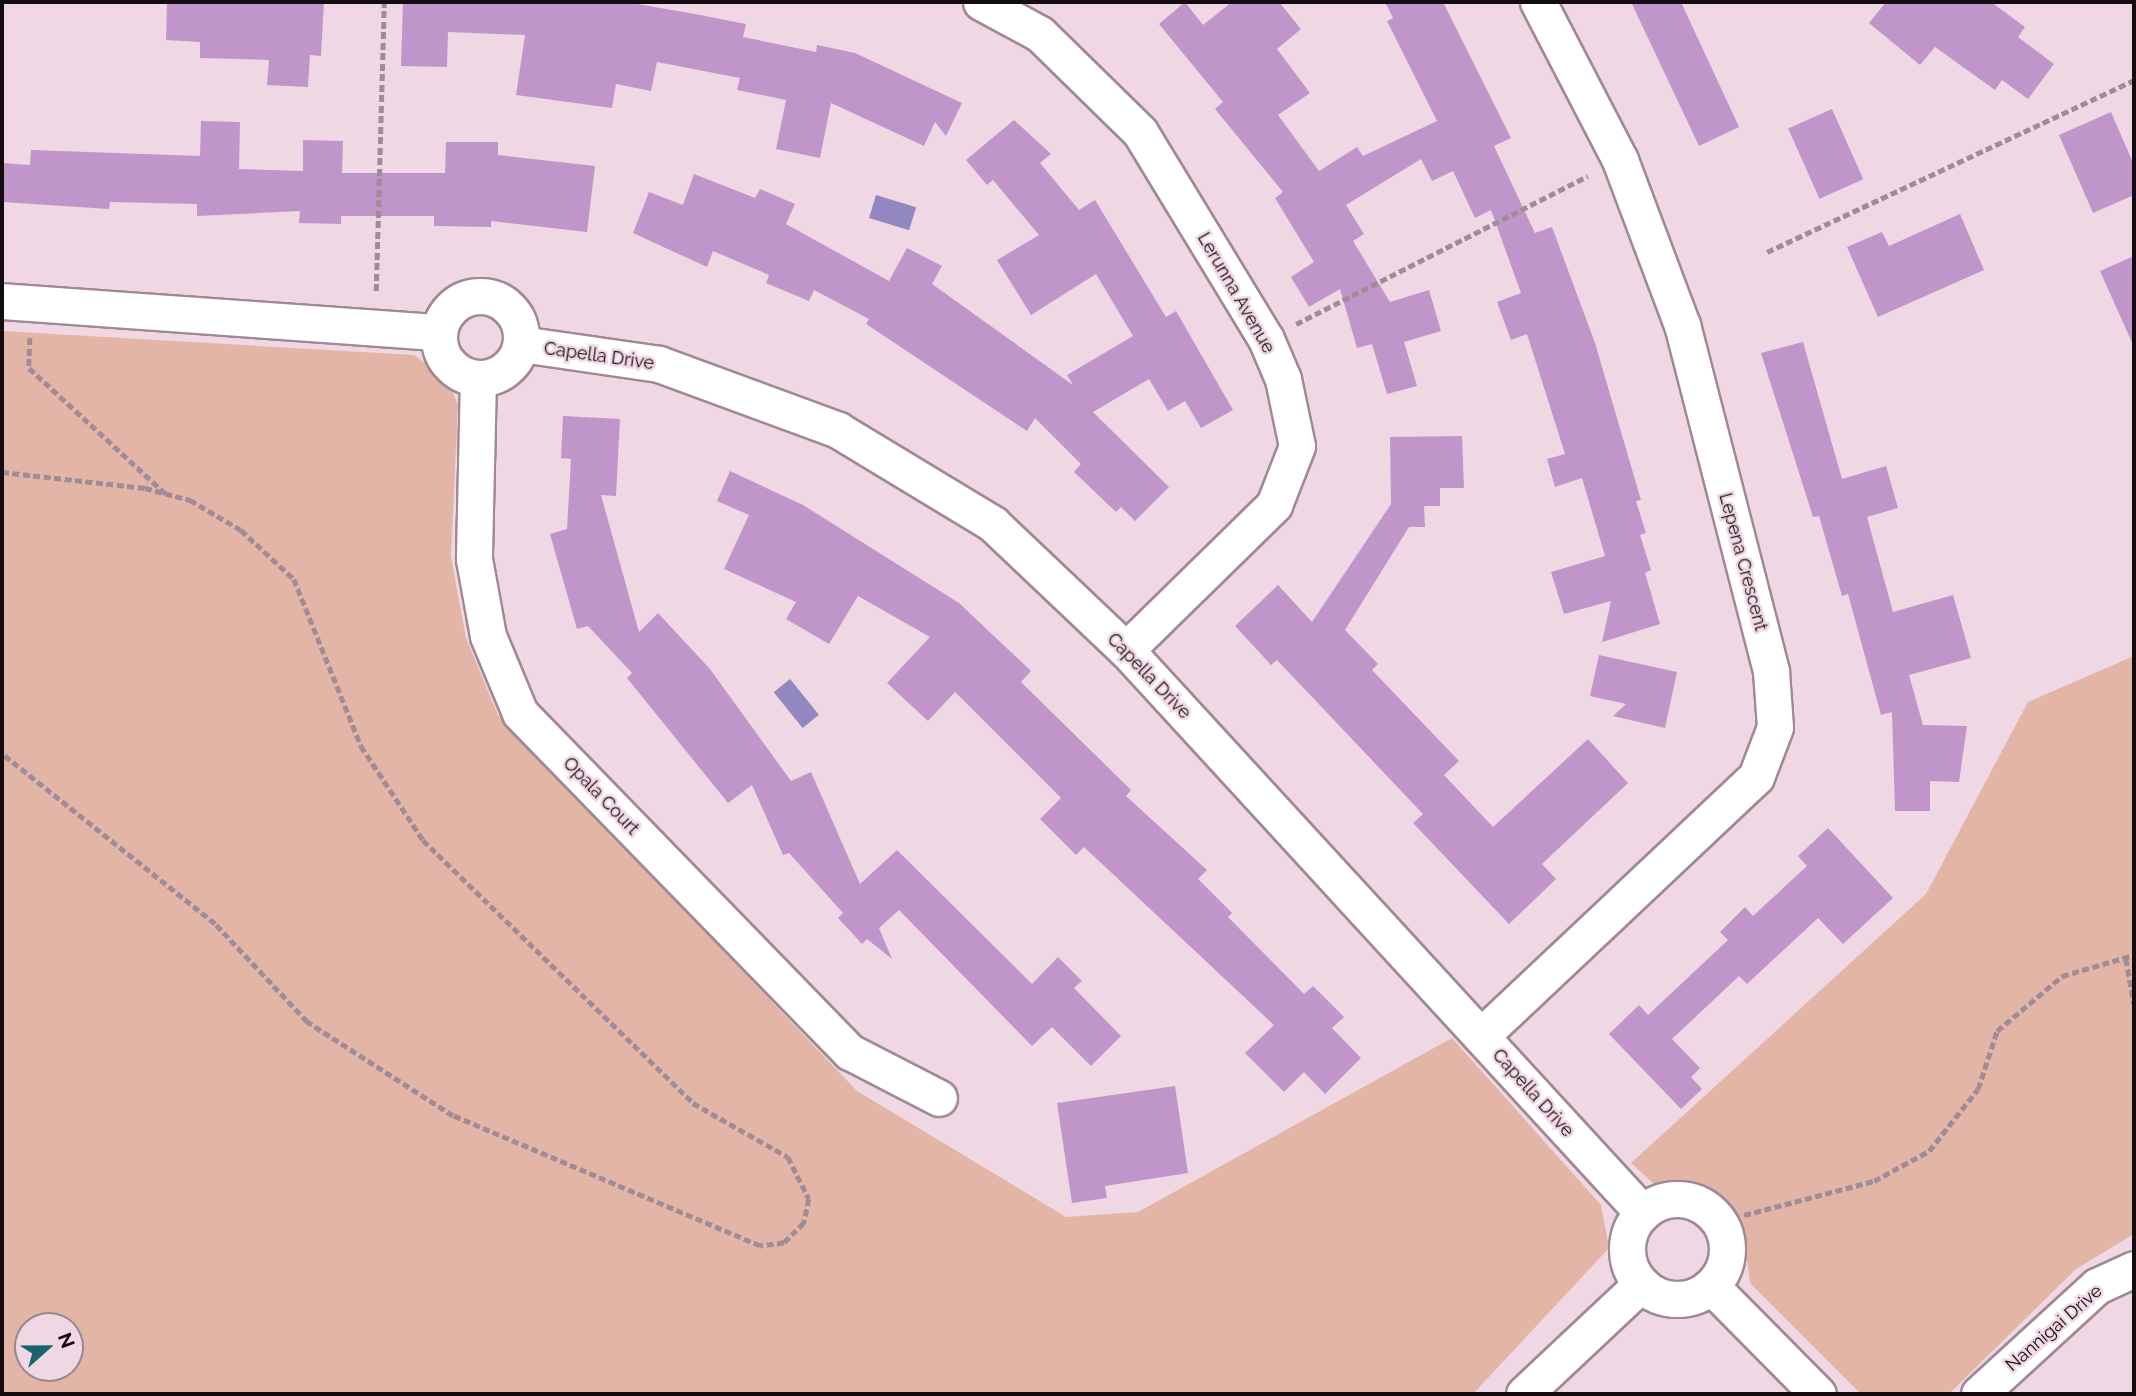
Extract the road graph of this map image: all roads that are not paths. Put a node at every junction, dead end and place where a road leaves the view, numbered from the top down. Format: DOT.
graph roads {
  1 [pos="981,2"];
  2 [pos="1538,2"];
  3 [pos="16,302"];
  4 [pos="439,332"];
  5 [pos="521,344"];
  6 [pos="478,378"];
  7 [pos="1126,650"];
  8 [pos="1481,1036"];
  9 [pos="939,1098"];
  10 [pos="1643,1213"];
  11 [pos="2134,1269"];
  12 [pos="1641,1284"];
  13 [pos="1711,1286"];
  14 [pos="1524,1394"];
  15 [pos="1818,1394"];
  16 [pos="1979,1394"];
  1 -- 7 [label="street, Lerunna Avenue"];
  2 -- 8 [label="street, Lepena Crescent"];
  3 -- 4 [label="street"];
  4 -- 5 [label="street"];
  4 -- 6 [label="street"];
  5 -- 6 [label="street"];
  5 -- 7 [label="street, Capella Drive"];
  6 -- 9 [label="street, Opala Court"];
  7 -- 8 [label="street, Capella Drive"];
  8 -- 10 [label="street, Capella Drive"];
  10 -- 12 [label="street"];
  10 -- 13 [label="street"];
  11 -- 16 [label="street, Nannigai Drive"];
  12 -- 13 [label="street"];
  12 -- 14 [label="street"];
  13 -- 15 [label="street"];
}
